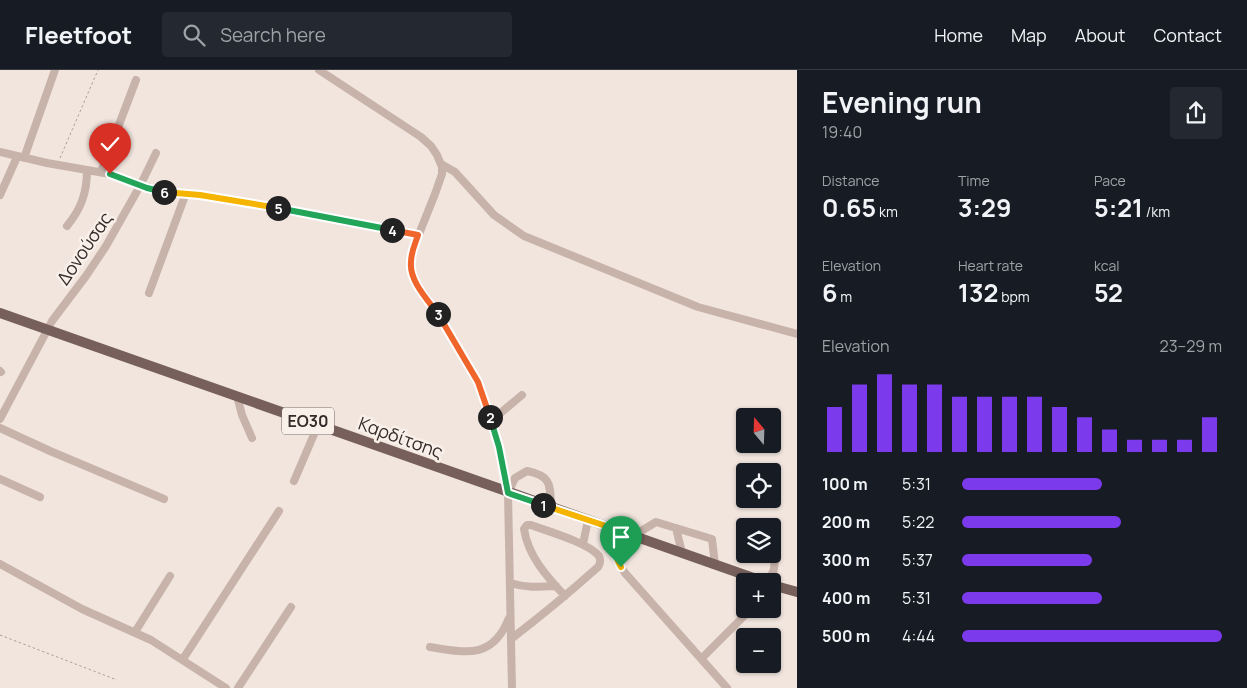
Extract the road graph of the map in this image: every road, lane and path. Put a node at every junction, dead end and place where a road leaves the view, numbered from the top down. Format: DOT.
graph roads {
  1 [pos="56,70"];
  2 [pos="98,70"];
  3 [pos="319,70"];
  4 [pos="136,80"];
  5 [pos="0,152"];
  6 [pos="156,153"];
  7 [pos="21,157"];
  8 [pos="441,164"];
  9 [pos="56,165"];
  10 [pos="88,170"];
  11 [pos="101,172"];
  12 [pos="140,186"];
  13 [pos="186,194"];
  14 [pos="0,195"];
  15 [pos="67,226"];
  16 [pos="418,235"];
  17 [pos="149,293"];
  18 [pos="0,313"];
  19 [pos="48,330"];
  20 [pos="797,334"];
  21 [pos="522,395"];
  22 [pos="237,396"];
  23 [pos="0,419"];
  24 [pos="491,420"];
  25 [pos="318,425"];
  26 [pos="0,428"];
  27 [pos="252,438"];
  28 [pos="0,479"];
  29 [pos="294,481"];
  30 [pos="508,493"];
  31 [pos="40,497"];
  32 [pos="164,499"];
  33 [pos="551,508"];
  34 [pos="279,511"];
  35 [pos="588,520"];
  36 [pos="676,528"];
  37 [pos="615,529"];
  38 [pos="634,536"];
  39 [pos="583,544"];
  40 [pos="682,553"];
  41 [pos="0,564"];
  42 [pos="715,565"];
  43 [pos="738,573"];
  44 [pos="170,576"];
  45 [pos="510,583"];
  46 [pos="556,586"];
  47 [pos="781,588"];
  48 [pos="797,592"];
  49 [pos="565,596"];
  50 [pos="291,607"];
  51 [pos="511,614"];
  52 [pos="742,618"];
  53 [pos="134,632"];
  54 [pos="0,635"];
  55 [pos="512,639"];
  56 [pos="430,647"];
  57 [pos="702,658"];
  58 [pos="182,659"];
  59 [pos="117,680"];
  60 [pos="226,688"];
  61 [pos="238,688"];
  62 [pos="512,688"];
  63 [pos="726,688"];
  1 -- 7 [label="street"];
  2 -- 9 [label="path"];
  3 -- 8 [label="street"];
  4 -- 11 [label="street"];
  5 -- 7 [label="street"];
  6 -- 12 [label="street, Δονούσας"];
  7 -- 9 [label="street"];
  7 -- 14 [label="street"];
  8 -- 16 [label="street"];
  8 -- 20 [label="street"];
  9 -- 10 [label="street"];
  10 -- 11 [label="street"];
  10 -- 15 [label="street"];
  11 -- 12 [label="street"];
  12 -- 13 [label="street"];
  12 -- 19 [label="street, Δονούσας"];
  13 -- 16 [label="street"];
  13 -- 17 [label="street"];
  16 -- 24 [label="street"];
  18 -- 19 [label="main road, Καρδίτσης / ΕΟ30"];
  19 -- 22 [label="main road, Καρδίτσης / ΕΟ30"];
  19 -- 23 [label="street, Δονούσας"];
  21 -- 24 [label="street"];
  22 -- 25 [label="main road, Καρδίτσης / ΕΟ30"];
  22 -- 27 [label="street"];
  24 -- 30 [label="street"];
  25 -- 29 [label="street"];
  25 -- 30 [label="main road, Καρδίτσης / ΕΟ30"];
  26 -- 32 [label="street"];
  28 -- 31 [label="street"];
  30 -- 33 [label="main road, Καρδίτσης / ΕΟ30"];
  30 -- 33 [label="street"];
  30 -- 45 [label="street"];
  33 -- 35 [label="main road, Καρδίτσης / ΕΟ30"];
  34 -- 58 [label="street"];
  35 -- 37 [label="main road, Καρδίτσης / ΕΟ30"];
  35 -- 39 [label="street"];
  36 -- 38 [label="street"];
  36 -- 40 [label="street"];
  36 -- 42 [label="street"];
  37 -- 38 [label="main road, Καρδίτσης / ΕΟ30"];
  37 -- 57 [label="street"];
  38 -- 40 [label="main road, Καρδίτσης / ΕΟ30"];
  39 -- 46 [label="street"];
  39 -- 49 [label="street"];
  40 -- 42 [label="main road, Καρδίτσης / ΕΟ30"];
  41 -- 53 [label="street"];
  42 -- 43 [label="main road, Καρδίτσης / ΕΟ30"];
  44 -- 53 [label="street"];
  45 -- 46 [label="street"];
  45 -- 51 [label="street"];
  46 -- 49 [label="street"];
  47 -- 48 [label="main road"];
  49 -- 55 [label="street"];
  50 -- 61 [label="street"];
  51 -- 55 [label="street"];
  51 -- 56 [label="street"];
  52 -- 57 [label="street"];
  53 -- 58 [label="street"];
  54 -- 59 [label="path"];
  55 -- 62 [label="street"];
  57 -- 63 [label="street"];
  58 -- 60 [label="street"];
}
